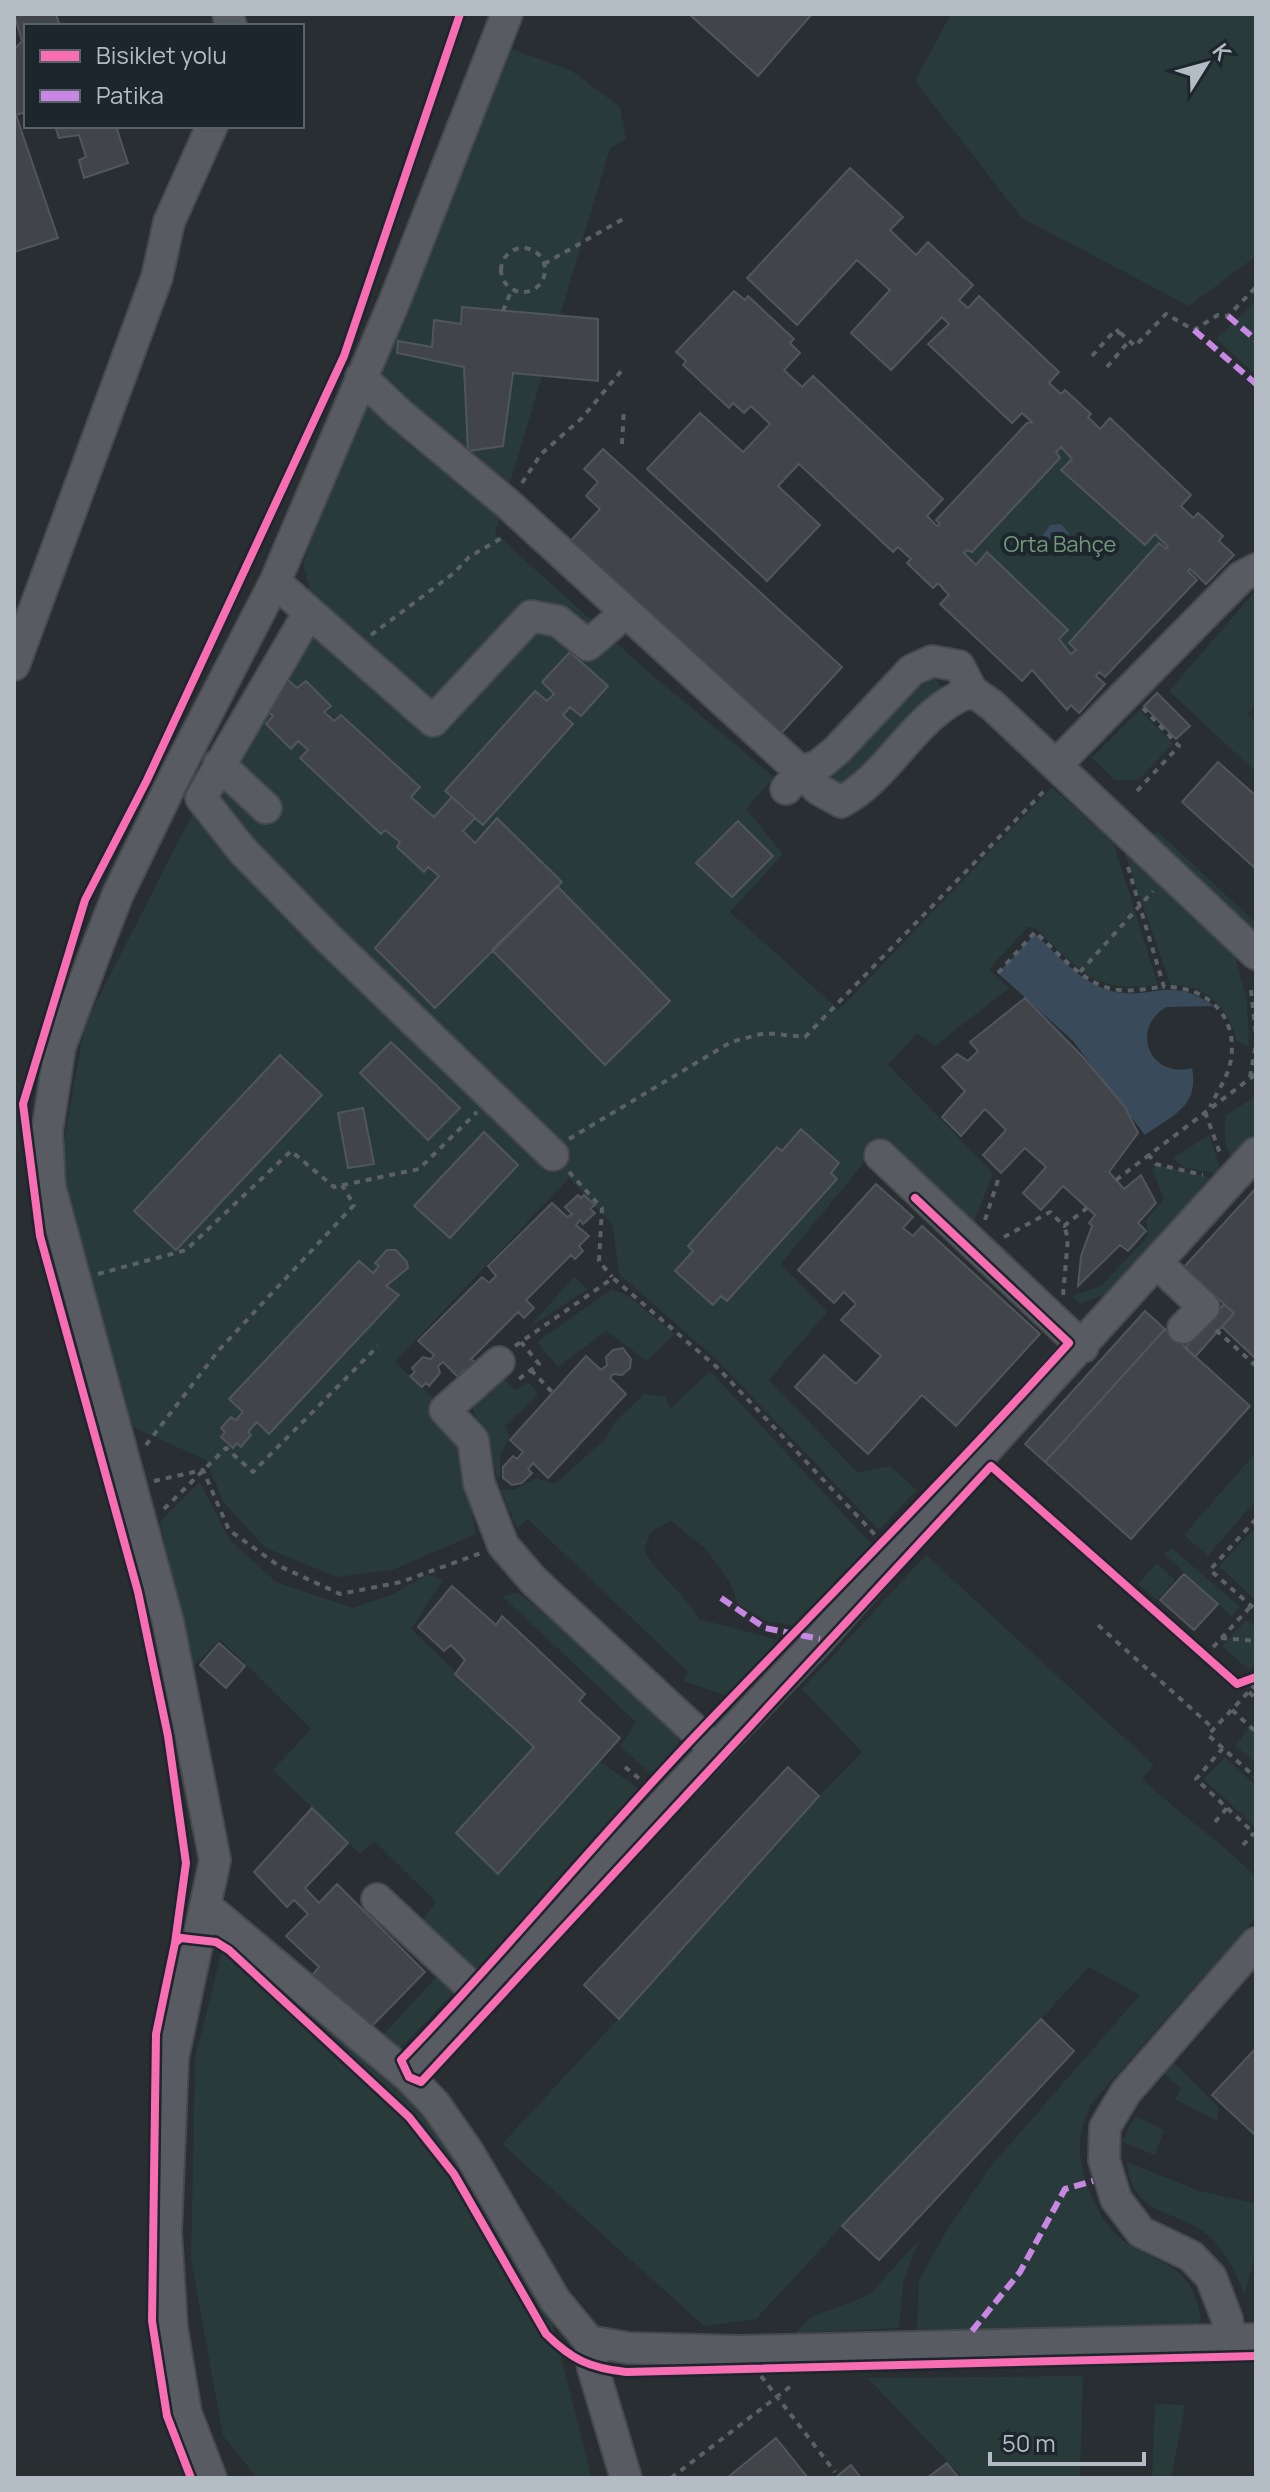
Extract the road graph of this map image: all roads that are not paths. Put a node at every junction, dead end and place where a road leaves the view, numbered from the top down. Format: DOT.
graph roads {
  1 [pos="507,14"];
  2 [pos="211,128"];
  3 [pos="361,377"];
  4 [pos="1256,569"];
  5 [pos="275,582"];
  6 [pos="625,613"];
  7 [pos="308,614"];
  8 [pos="14,665"];
  9 [pos="972,691"];
  10 [pos="219,764"];
  11 [pos="1059,769"];
  12 [pos="794,780"];
  13 [pos="266,808"];
  14 [pos="1256,954"];
  15 [pos="560,1148"];
  16 [pos="1256,1153"];
  17 [pos="880,1155"];
  18 [pos="1157,1263"];
  19 [pos="1191,1321"];
  20 [pos="1083,1347"];
  21 [pos="510,1352"];
  22 [pos="715,1749"];
  23 [pos="377,1899"];
  24 [pos="207,1907"];
  25 [pos="1256,1943"];
  26 [pos="481,1996"];
  27 [pos="409,2077"];
  28 [pos="1243,2340"];
  29 [pos="589,2341"];
  30 [pos="211,2478"];
  31 [pos="626,2478"];
  1 -- 3 [label="street"];
  2 -- 8 [label="street"];
  3 -- 5 [label="street"];
  3 -- 6 [label="street"];
  4 -- 11 [label="street"];
  5 -- 7 [label="street"];
  5 -- 24 [label="street"];
  6 -- 7 [label="street"];
  6 -- 12 [label="street"];
  7 -- 10 [label="street"];
  9 -- 11 [label="street"];
  9 -- 12 [label="street"];
  9 -- 12 [label="street"];
  10 -- 13 [label="street"];
  10 -- 15 [label="street"];
  11 -- 14 [label="street"];
  16 -- 18 [label="street"];
  17 -- 20 [label="street"];
  18 -- 19 [label="street"];
  18 -- 20 [label="street"];
  20 -- 22 [label="street"];
  21 -- 22 [label="street"];
  22 -- 26 [label="street"];
  23 -- 26 [label="street"];
  24 -- 27 [label="street"];
  24 -- 30 [label="street"];
  25 -- 28 [label="street"];
  26 -- 27 [label="street"];
  27 -- 29 [label="street"];
  28 -- 29 [label="street"];
  29 -- 31 [label="street"];
}
